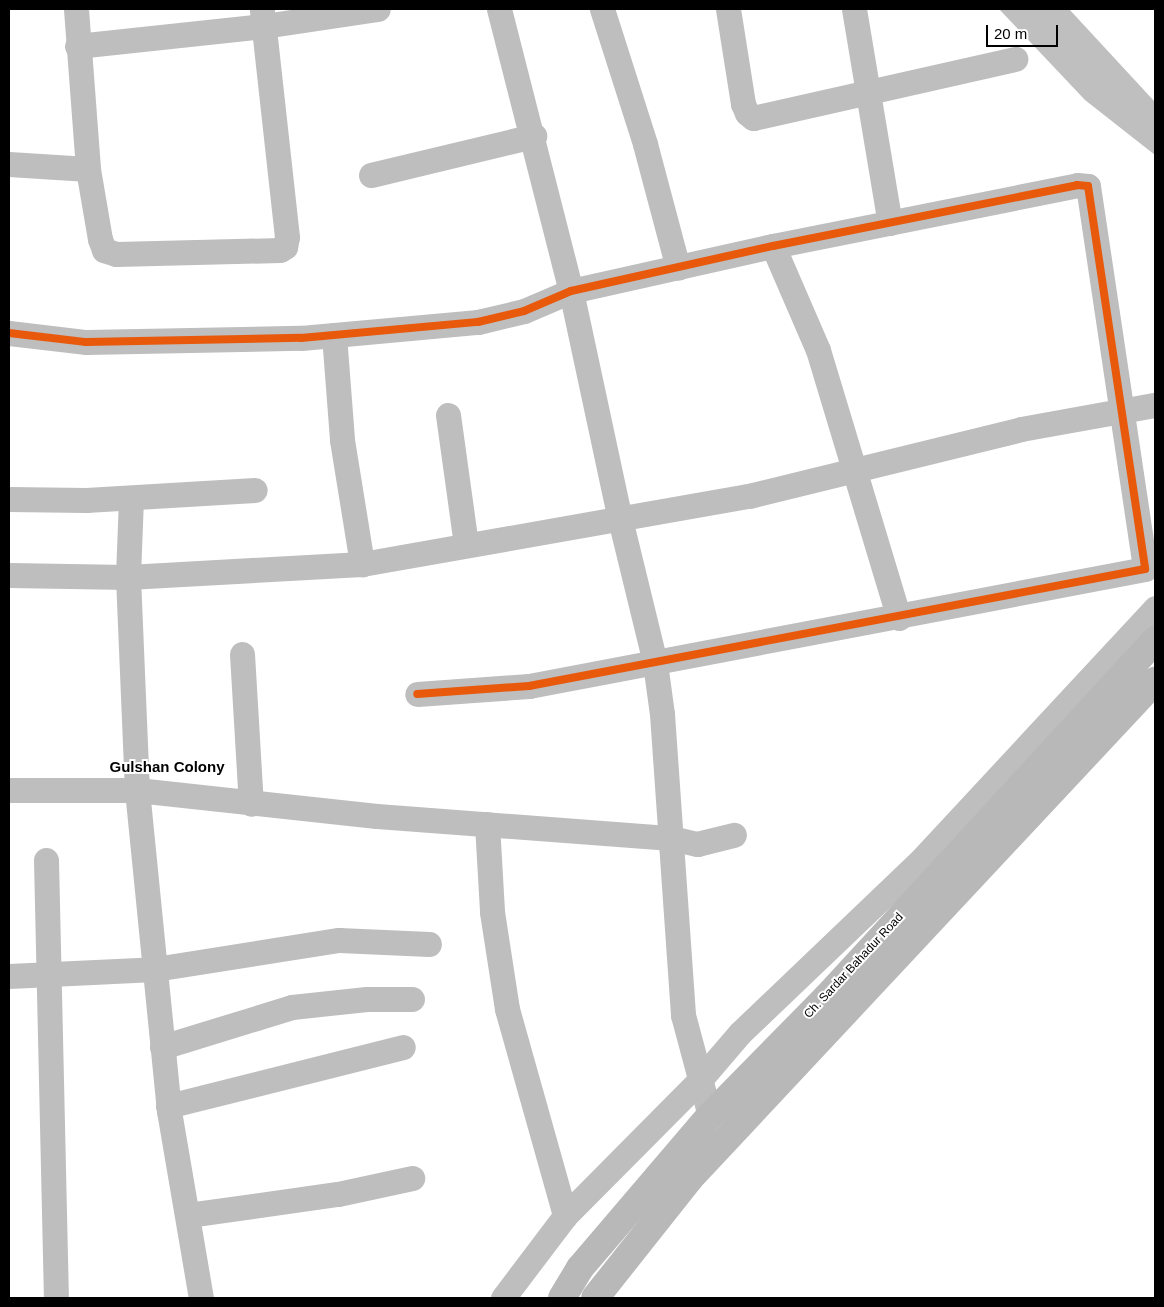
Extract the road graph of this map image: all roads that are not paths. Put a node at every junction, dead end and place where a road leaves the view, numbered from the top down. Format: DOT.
graph roads {
  1 [pos="76,9"];
  2 [pos="378,9"];
  3 [pos="499,9"];
  4 [pos="602,9"];
  5 [pos="728,9"];
  6 [pos="854,9"];
  7 [pos="263,17"];
  8 [pos="77,46"];
  9 [pos="1015,59"];
  10 [pos="870,90"];
  11 [pos="534,136"];
  12 [pos="9,164"];
  13 [pos="88,169"];
  14 [pos="371,175"];
  15 [pos="890,223"];
  16 [pos="773,246"];
  17 [pos="678,268"];
  18 [pos="571,291"];
  19 [pos="9,333"];
  20 [pos="334,335"];
  21 [pos="1155,405"];
  22 [pos="1123,411"];
  23 [pos="448,415"];
  24 [pos="854,470"];
  25 [pos="255,490"];
  26 [pos="131,498"];
  27 [pos="9,500"];
  28 [pos="620,519"];
  29 [pos="466,546"];
  30 [pos="362,564"];
  31 [pos="1150,571"];
  32 [pos="9,575"];
  33 [pos="128,577"];
  34 [pos="1155,608"];
  35 [pos="899,618"];
  36 [pos="1155,640"];
  37 [pos="242,654"];
  38 [pos="655,663"];
  39 [pos="1155,681"];
  40 [pos="417,694"];
  41 [pos="9,790"];
  42 [pos="137,790"];
  43 [pos="251,804"];
  44 [pos="487,824"];
  45 [pos="734,835"];
  46 [pos="671,838"];
  47 [pos="46,860"];
  48 [pos="429,944"];
  49 [pos="155,969"];
  50 [pos="50,975"];
  51 [pos="9,976"];
  52 [pos="412,999"];
  53 [pos="162,1047"];
  54 [pos="403,1047"];
  55 [pos="698,1082"];
  56 [pos="168,1106"];
  57 [pos="710,1116"];
  58 [pos="412,1178"];
  59 [pos="188,1215"];
  60 [pos="565,1216"];
  61 [pos="56,1298"];
  62 [pos="201,1298"];
  63 [pos="503,1298"];
  64 [pos="562,1298"];
  65 [pos="595,1298"];
  1 -- 8 [label="street"];
  2 -- 7 [label="street"];
  3 -- 11 [label="street"];
  4 -- 17 [label="street"];
  5 -- 10 [label="street"];
  6 -- 10 [label="street"];
  7 -- 8 [label="street"];
  7 -- 13 [label="street"];
  8 -- 13 [label="street"];
  9 -- 10 [label="street"];
  10 -- 15 [label="street"];
  11 -- 14 [label="street"];
  11 -- 18 [label="street"];
  12 -- 13 [label="street"];
  15 -- 16 [label="street"];
  15 -- 22 [label="street"];
  16 -- 17 [label="street"];
  16 -- 24 [label="street"];
  17 -- 18 [label="street"];
  18 -- 20 [label="street"];
  18 -- 28 [label="street"];
  19 -- 20 [label="street"];
  20 -- 30 [label="street"];
  21 -- 22 [label="street"];
  22 -- 24 [label="street"];
  22 -- 31 [label="street"];
  23 -- 29 [label="street"];
  24 -- 28 [label="street"];
  24 -- 35 [label="street"];
  25 -- 26 [label="street"];
  26 -- 27 [label="street"];
  26 -- 33 [label="street"];
  28 -- 29 [label="street"];
  28 -- 38 [label="street"];
  29 -- 30 [label="street"];
  30 -- 33 [label="street"];
  31 -- 35 [label="street"];
  32 -- 33 [label="street"];
  33 -- 42 [label="street"];
  34 -- 55 [label="street"];
  35 -- 38 [label="street"];
  36 -- 57 [label="main road, Ch. Sardar Bahadur Road"];
  37 -- 43 [label="street"];
  38 -- 40 [label="street"];
  38 -- 46 [label="street"];
  39 -- 65 [label="main road, Ch. Sardar Bahadur Road"];
  41 -- 42 [label="street"];
  42 -- 43 [label="street"];
  42 -- 49 [label="street"];
  43 -- 44 [label="street"];
  44 -- 46 [label="street"];
  44 -- 60 [label="street"];
  45 -- 46 [label="street"];
  46 -- 55 [label="street"];
  47 -- 50 [label="street"];
  48 -- 49 [label="street"];
  49 -- 50 [label="street"];
  49 -- 53 [label="street"];
  50 -- 51 [label="street"];
  50 -- 61 [label="street"];
  52 -- 53 [label="street"];
  53 -- 56 [label="street"];
  54 -- 56 [label="street"];
  55 -- 57 [label="street"];
  55 -- 60 [label="street"];
  56 -- 59 [label="street"];
  57 -- 64 [label="main road, Ch. Sardar Bahadur Road"];
  58 -- 59 [label="street"];
  59 -- 62 [label="street"];
  60 -- 63 [label="street"];
}
